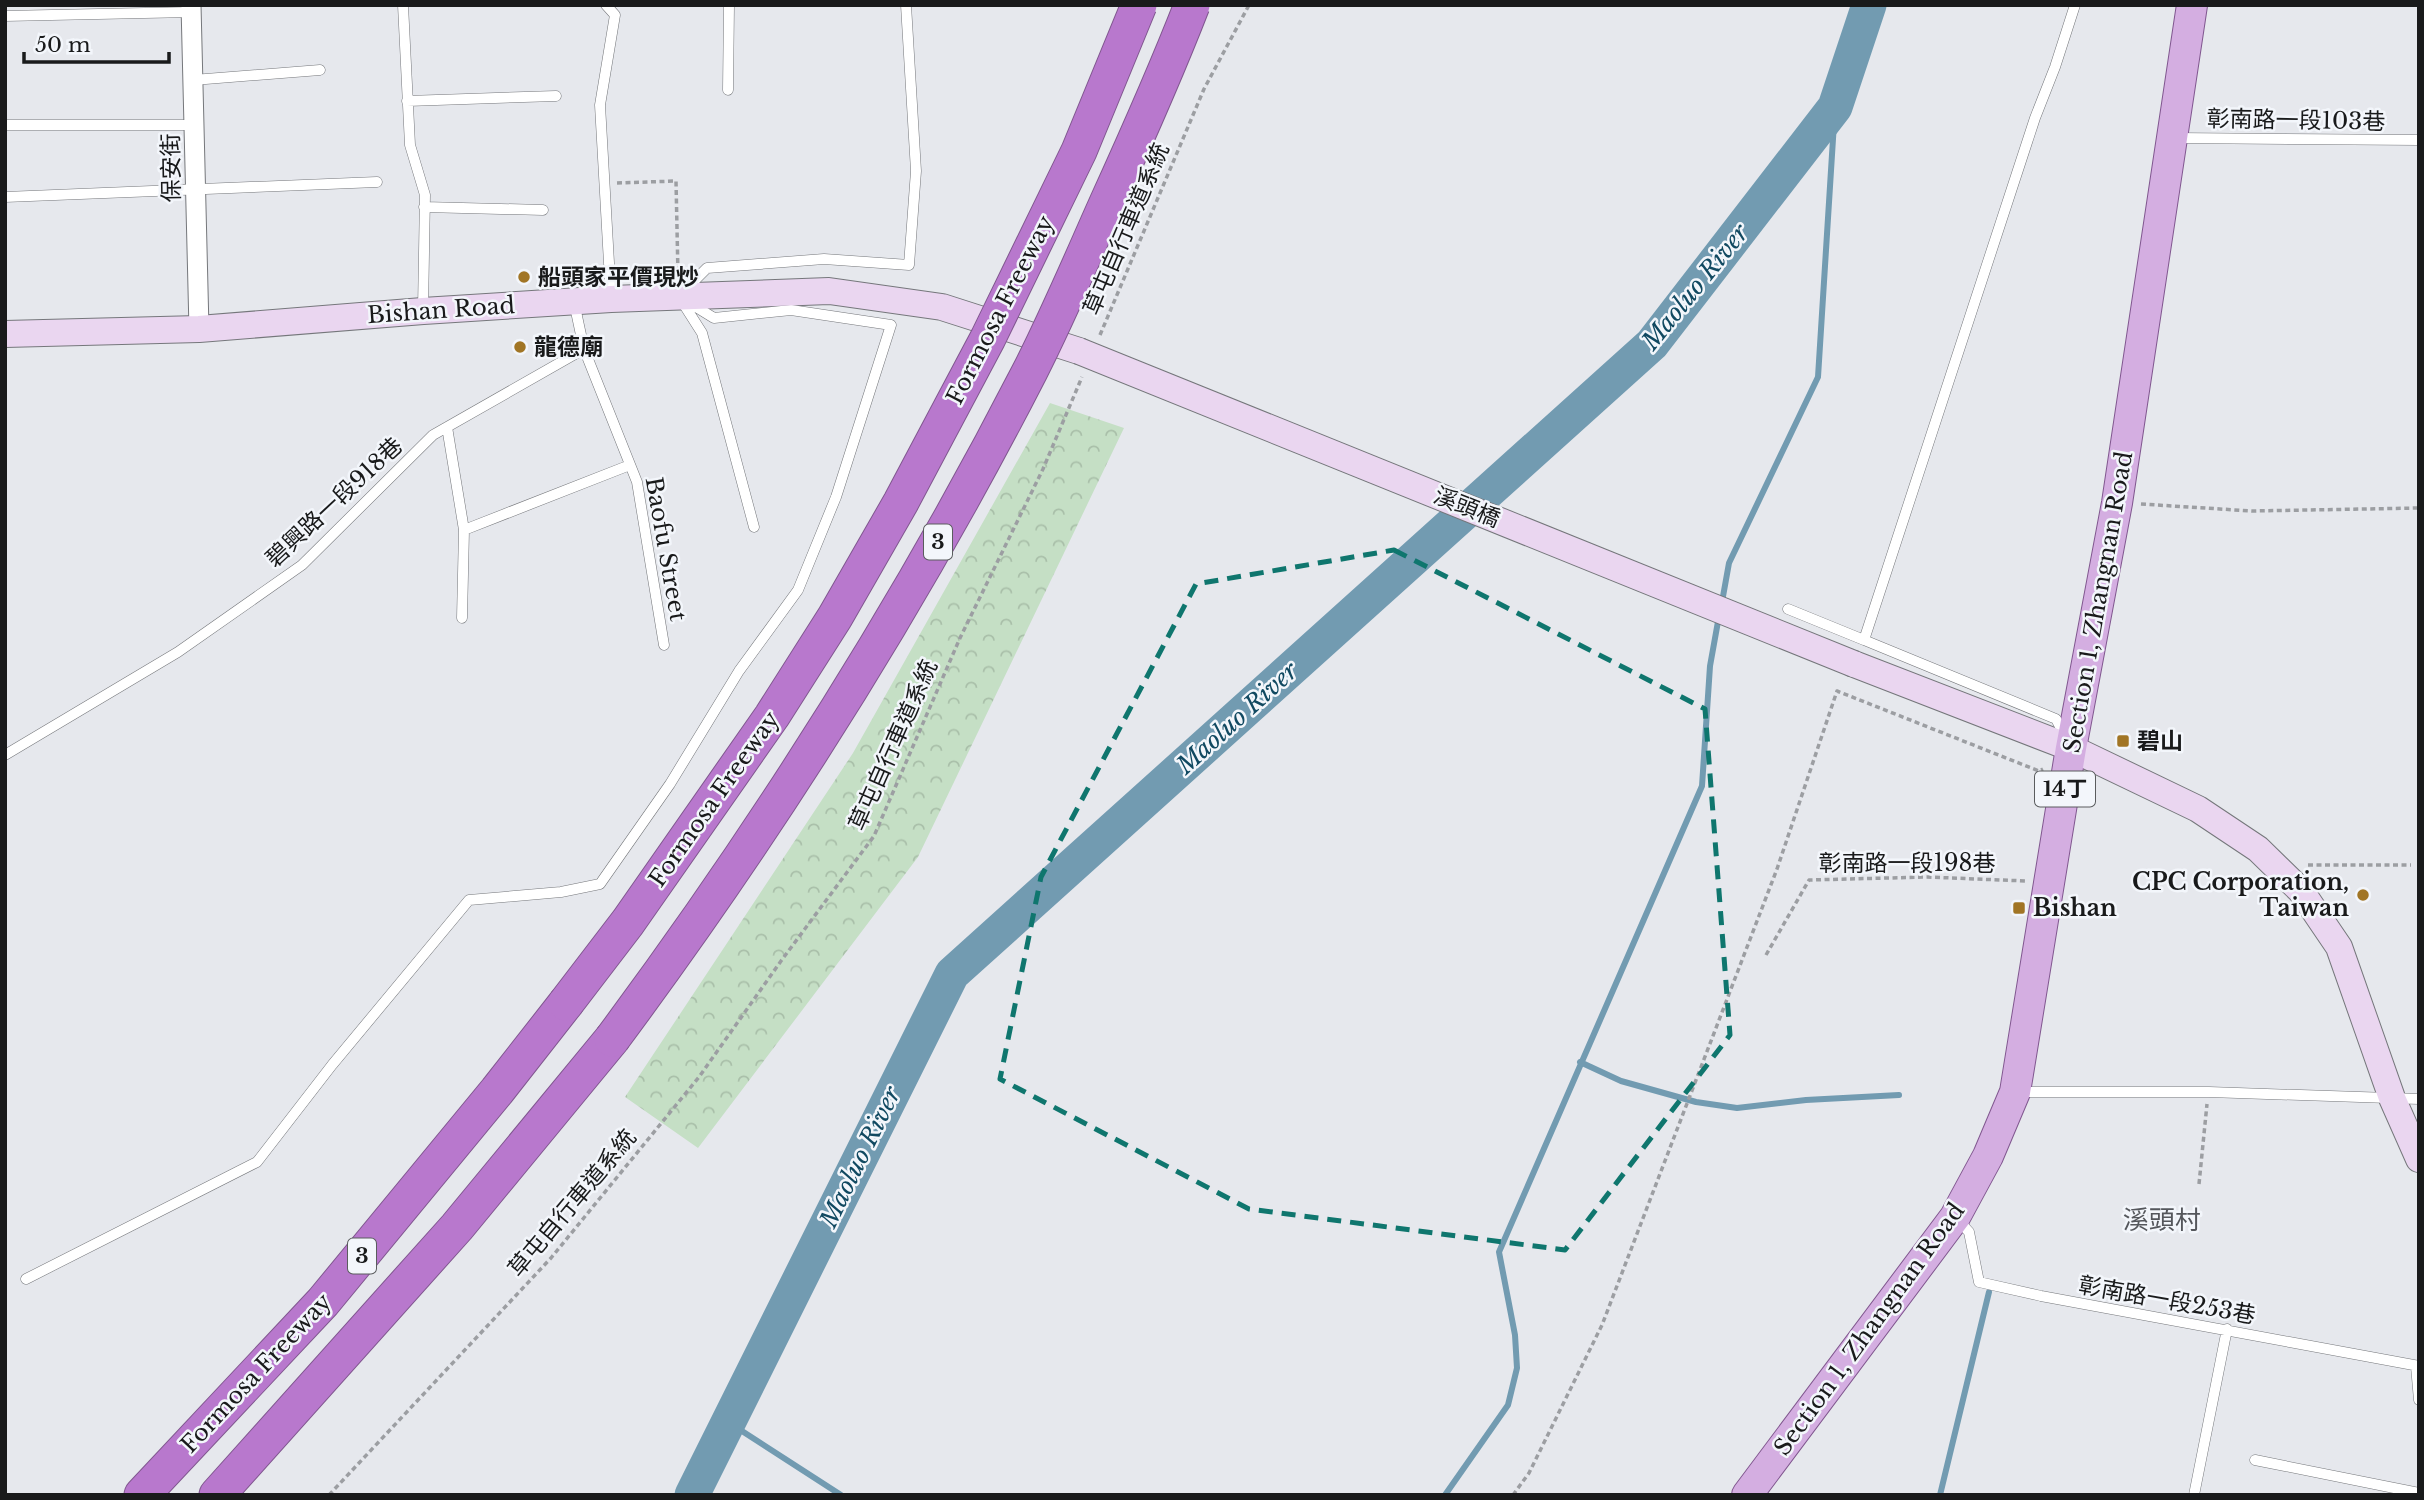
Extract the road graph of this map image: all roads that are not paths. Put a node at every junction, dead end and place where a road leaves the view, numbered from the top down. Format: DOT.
graph roads {
  1 [pos="403,5"];
  2 [pos="606,5"];
  3 [pos="729,5"];
  4 [pos="906,5"];
  5 [pos="1139,5"];
  6 [pos="1192,5"];
  7 [pos="2075,5"];
  8 [pos="2192,5"];
  9 [pos="191,9"];
  10 [pos="616,10"];
  11 [pos="5,16"];
  12 [pos="320,70"];
  13 [pos="193,80"];
  14 [pos="728,90"];
  15 [pos="556,96"];
  16 [pos="407,101"];
  17 [pos="5,125"];
  18 [pos="194,125"];
  19 [pos="2172,138"];
  20 [pos="2419,141"];
  21 [pos="377,183"];
  22 [pos="196,190"];
  23 [pos="5,197"];
  24 [pos="424,207"];
  25 [pos="543,210"];
  26 [pos="679,297"];
  27 [pos="611,299"];
  28 [pos="574,302"];
  29 [pos="423,311"];
  30 [pos="199,329"];
  31 [pos="5,334"];
  32 [pos="584,349"];
  33 [pos="1087,354"];
  34 [pos="447,427"];
  35 [pos="630,465"];
  36 [pos="754,527"];
  37 [pos="464,530"];
  38 [pos="1788,609"];
  39 [pos="461,618"];
  40 [pos="664,645"];
  41 [pos="1859,652"];
  42 [pos="2071,748"];
  43 [pos="5,755"];
  44 [pos="2015,1092"];
  45 [pos="2392,1098"];
  46 [pos="2419,1099"];
  47 [pos="2419,1159"];
  48 [pos="1955,1217"];
  49 [pos="26,1279"];
  50 [pos="2227,1329"];
  51 [pos="2418,1366"];
  52 [pos="2419,1400"];
  53 [pos="2255,1460"];
  54 [pos="2419,1493"];
  55 [pos="142,1495"];
  56 [pos="216,1495"];
  57 [pos="1746,1495"];
  58 [pos="2194,1495"];
  1 -- 16 [label="lane"];
  2 -- 10 [label="lane"];
  3 -- 14 [label="lane"];
  4 -- 26 [label="lane"];
  5 -- 55 [label="highway, Formosa Freeway / 3, bridge"];
  6 -- 56 [label="highway, 3, bridge"];
  7 -- 41 [label="lane"];
  8 -- 19 [label="main road, Section 1, Zhangnan Road / 14丁"];
  9 -- 11 [label="lane"];
  9 -- 13 [label="street, 保安街"];
  10 -- 27 [label="lane"];
  12 -- 13 [label="lane"];
  13 -- 18 [label="street, 保安街"];
  15 -- 16 [label="lane"];
  16 -- 24 [label="lane"];
  17 -- 18 [label="lane"];
  18 -- 22 [label="street, 保安街"];
  19 -- 20 [label="lane, 彰南路一段103巷"];
  19 -- 42 [label="main road, Section 1, Zhangnan Road / 14丁"];
  21 -- 22 [label="lane"];
  22 -- 23 [label="lane"];
  22 -- 30 [label="street, 保安街"];
  24 -- 25 [label="lane"];
  24 -- 29 [label="lane"];
  26 -- 27 [label="main road, Bishan Road"];
  26 -- 33 [label="main road, Bishan Road"];
  26 -- 36 [label="lane"];
  26 -- 49 [label="lane"];
  27 -- 28 [label="main road, Bishan Road"];
  28 -- 29 [label="main road, Bishan Road"];
  28 -- 32 [label="lane, Baofu Street"];
  29 -- 30 [label="main road, Bishan Road"];
  30 -- 31 [label="main road, Bishan Road"];
  32 -- 34 [label="lane, 碧興路一段918巷"];
  32 -- 35 [label="lane, Baofu Street"];
  33 -- 41 [label="main road, 溪頭橋, bridge"];
  34 -- 37 [label="lane"];
  34 -- 43 [label="lane, 碧興路一段918巷"];
  35 -- 37 [label="lane"];
  35 -- 40 [label="lane, Baofu Street"];
  37 -- 39 [label="lane"];
  38 -- 41 [label="lane"];
  41 -- 42 [label="main road, 溪頭橋"];
  42 -- 44 [label="main road, Section 1, Zhangnan Road / 14丁"];
  42 -- 45 [label="main road, 溪頭橋"];
  44 -- 45 [label="lane"];
  44 -- 48 [label="main road, Section 1, Zhangnan Road / 14丁"];
  45 -- 46 [label="lane"];
  45 -- 47 [label="main road, 溪頭橋"];
  48 -- 50 [label="lane, 彰南路一段253巷"];
  48 -- 57 [label="main road, Section 1, Zhangnan Road / 14丁"];
  50 -- 51 [label="lane, 彰南路一段253巷"];
  50 -- 58 [label="lane"];
  51 -- 52 [label="lane"];
  53 -- 54 [label="lane"];
}
